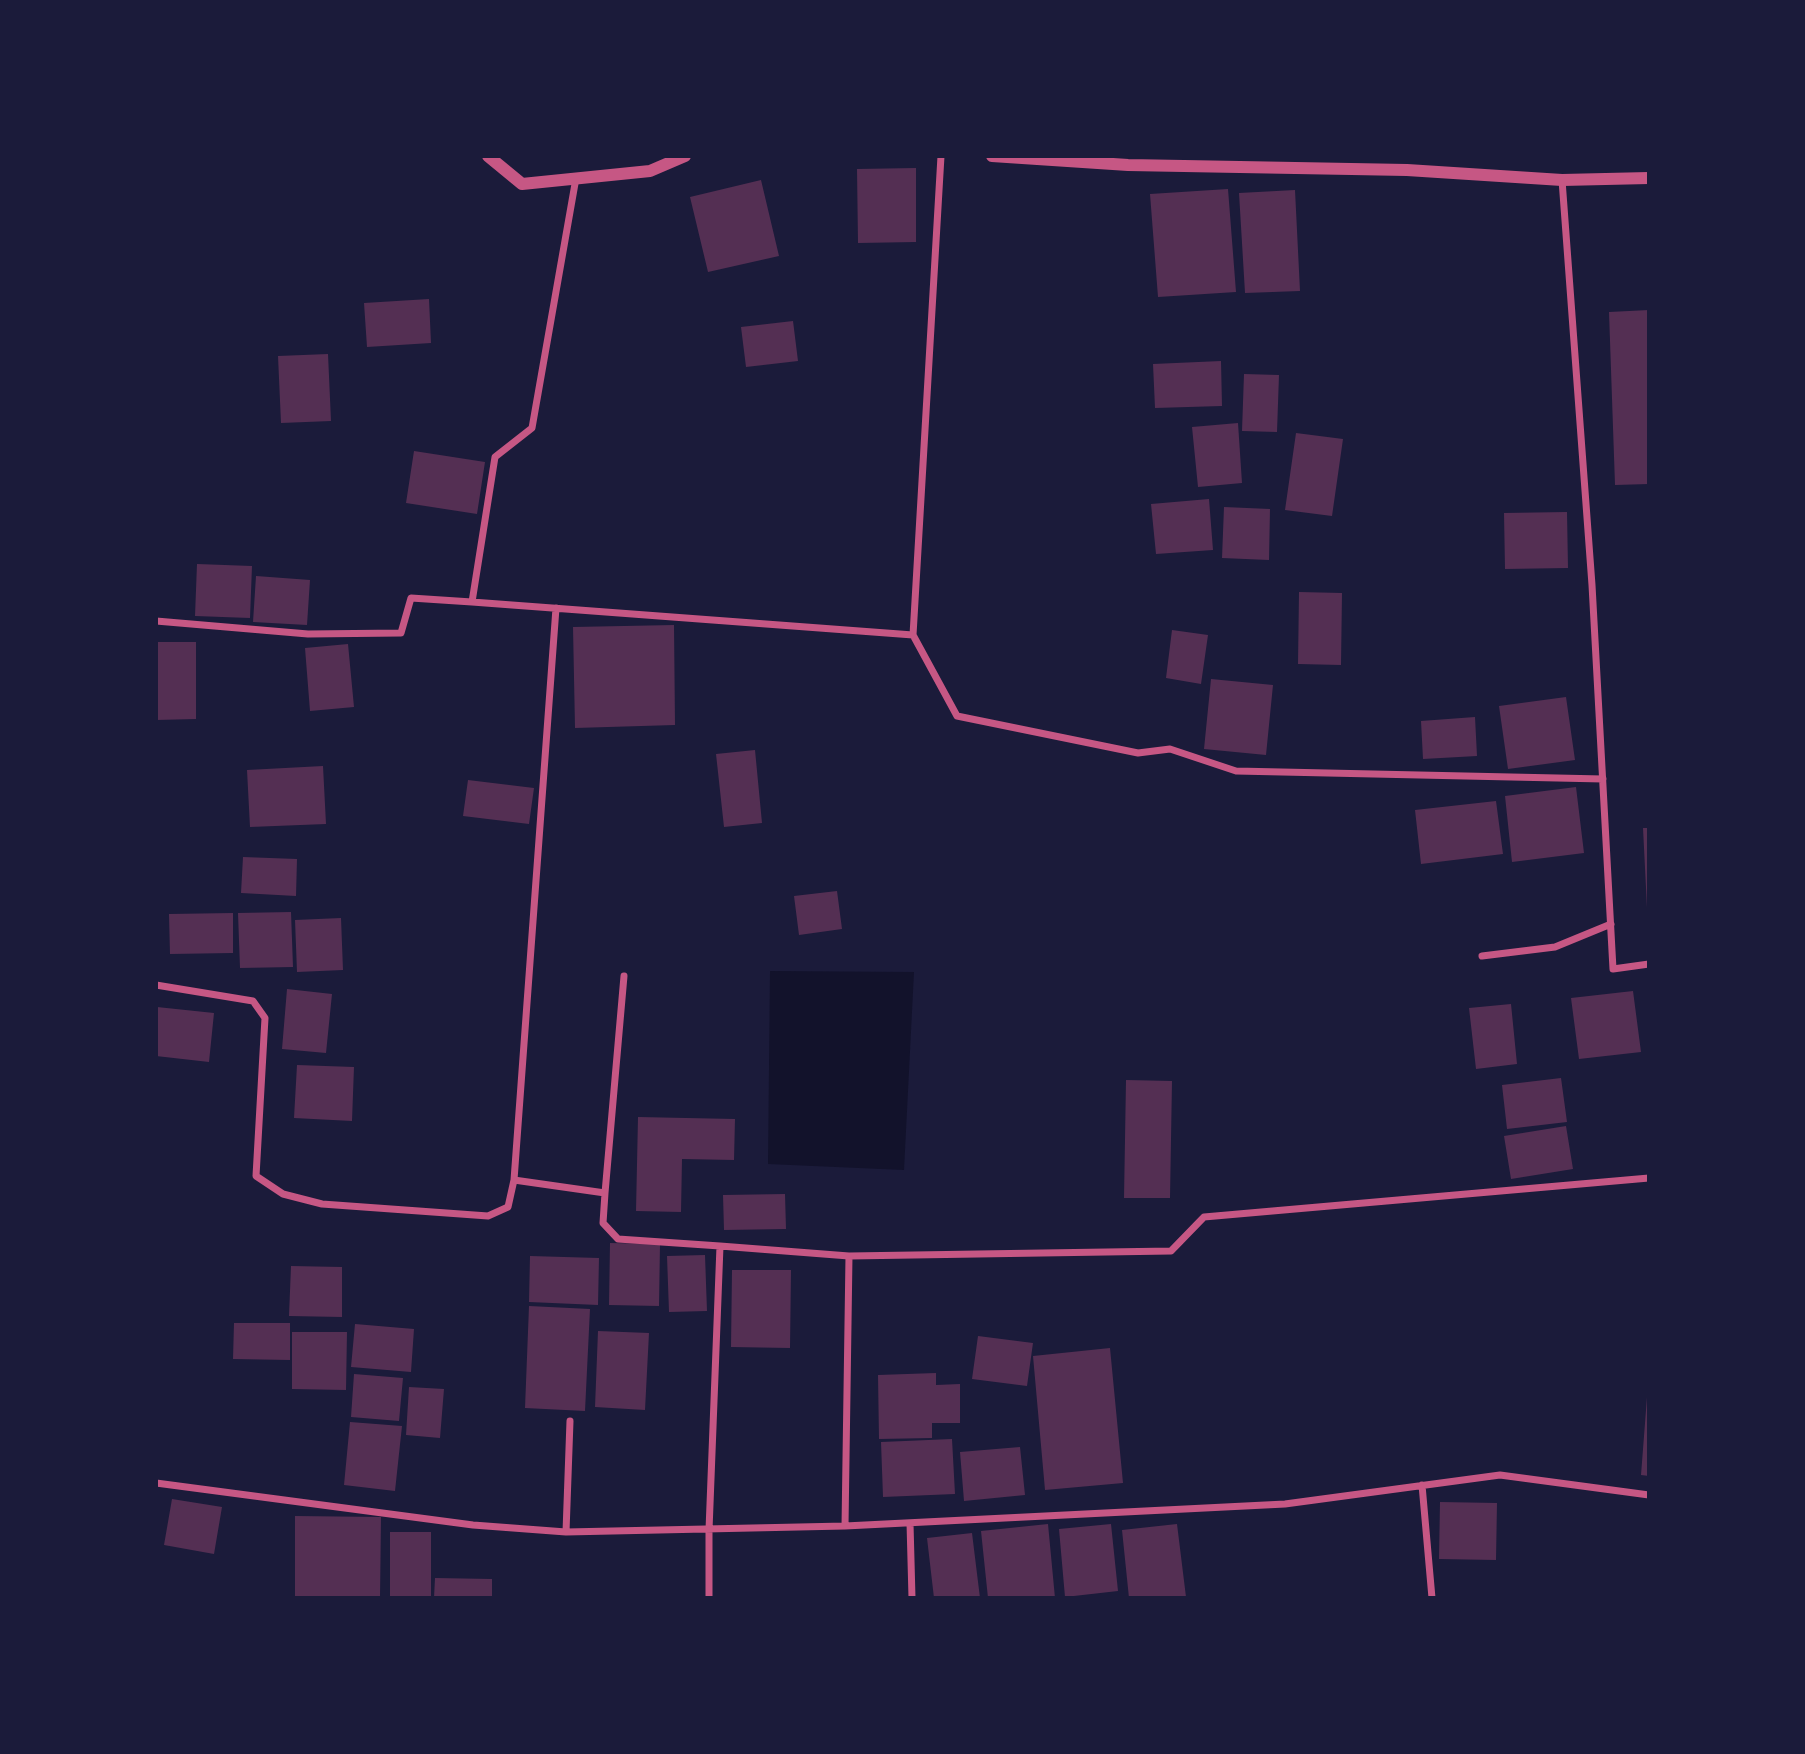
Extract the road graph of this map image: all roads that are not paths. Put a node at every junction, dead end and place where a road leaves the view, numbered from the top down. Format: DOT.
graph roads {
  1 [pos="488,156"];
  2 [pos="685,156"];
  3 [pos="940,156"];
  4 [pos="992,156"];
  5 [pos="576,178"];
  6 [pos="1649,178"];
  7 [pos="1562,180"];
  8 [pos="472,602"];
  9 [pos="556,608"];
  10 [pos="156,621"];
  11 [pos="913,635"];
  12 [pos="1603,779"];
  13 [pos="1611,924"];
  14 [pos="1482,956"];
  15 [pos="1649,964"];
  16 [pos="624,976"];
  17 [pos="156,985"];
  18 [pos="1649,1178"];
  19 [pos="514,1180"];
  20 [pos="605,1193"];
  21 [pos="720,1246"];
  22 [pos="849,1256"];
  23 [pos="570,1421"];
  24 [pos="156,1483"];
  25 [pos="1422,1485"];
  26 [pos="1649,1495"];
  27 [pos="911,1523"];
  28 [pos="845,1526"];
  29 [pos="709,1530"];
  30 [pos="566,1532"];
  31 [pos="709,1598"];
  32 [pos="912,1598"];
  33 [pos="1432,1598"];
  1 -- 5 [label="street"];
  2 -- 5 [label="street"];
  3 -- 11 [label="street"];
  4 -- 7 [label="street"];
  5 -- 8 [label="street"];
  6 -- 7 [label="street"];
  7 -- 12 [label="street"];
  8 -- 9 [label="street"];
  8 -- 10 [label="street"];
  9 -- 11 [label="street"];
  9 -- 19 [label="street"];
  11 -- 12 [label="street"];
  12 -- 13 [label="street"];
  13 -- 14 [label="street"];
  13 -- 15 [label="street"];
  16 -- 20 [label="street"];
  17 -- 19 [label="street"];
  18 -- 22 [label="street"];
  19 -- 20 [label="street"];
  20 -- 21 [label="street"];
  21 -- 22 [label="street"];
  21 -- 29 [label="street"];
  22 -- 28 [label="street"];
  23 -- 30 [label="street"];
  24 -- 30 [label="street"];
  25 -- 26 [label="street"];
  25 -- 27 [label="street"];
  25 -- 33 [label="street"];
  27 -- 28 [label="street"];
  27 -- 32 [label="street"];
  28 -- 29 [label="street"];
  29 -- 30 [label="street"];
  29 -- 31 [label="street"];
}
